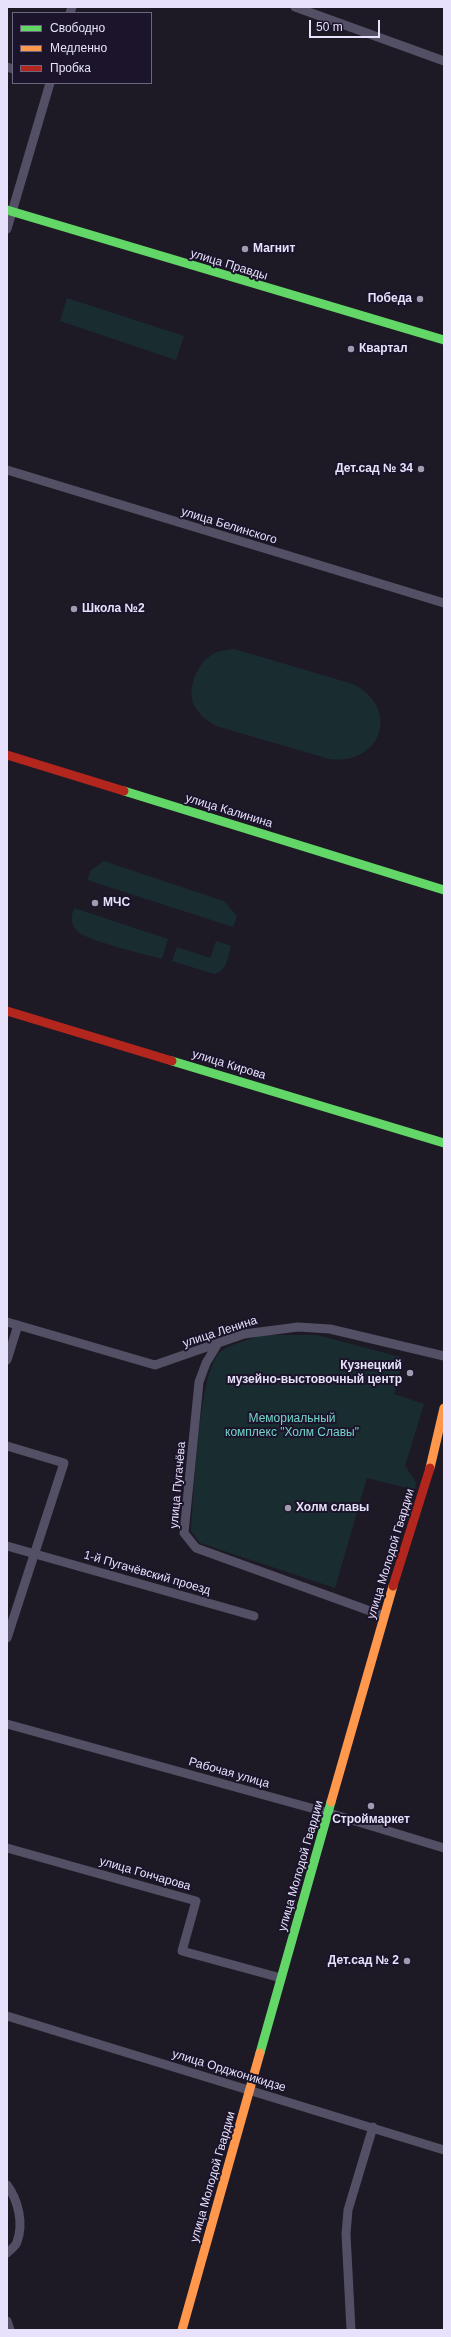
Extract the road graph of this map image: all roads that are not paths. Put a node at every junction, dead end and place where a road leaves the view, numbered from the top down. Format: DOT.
graph roads {
  1 [pos="295,7"];
  2 [pos="444,61"];
  3 [pos="50,84"];
  4 [pos="9,211"];
  5 [pos="7,229"];
  6 [pos="444,340"];
  7 [pos="7,470"];
  8 [pos="444,603"];
  9 [pos="7,755"];
  10 [pos="444,890"];
  11 [pos="7,1011"];
  12 [pos="444,1143"];
  13 [pos="7,1322"];
  14 [pos="18,1325"];
  15 [pos="217,1345"];
  16 [pos="444,1356"];
  17 [pos="7,1360"];
  18 [pos="444,1408"];
  19 [pos="441,1440"];
  20 [pos="7,1446"];
  21 [pos="7,1546"];
  22 [pos="34,1554"];
  23 [pos="254,1616"];
  24 [pos="384,1616"];
  25 [pos="7,1638"];
  26 [pos="7,1724"];
  27 [pos="329,1813"];
  28 [pos="7,1848"];
  29 [pos="444,1848"];
  30 [pos="282,1978"];
  31 [pos="7,2016"];
  32 [pos="250,2089"];
  33 [pos="373,2127"];
  34 [pos="444,2150"];
  35 [pos="7,2185"];
  36 [pos="7,2253"];
  37 [pos="7,2321"];
  38 [pos="10,2330"];
  39 [pos="182,2330"];
  40 [pos="351,2330"];
  1 -- 2 [label="street"];
  3 -- 4 [label="street"];
  4 -- 5 [label="street"];
  4 -- 6 [label="street, улица Правды"];
  7 -- 8 [label="street, улица Белинского"];
  9 -- 10 [label="street, улица Калинина"];
  11 -- 12 [label="street, улица Кирова"];
  13 -- 14 [label="street, улица Ленина"];
  14 -- 15 [label="street, улица Ленина"];
  14 -- 17 [label="street"];
  15 -- 16 [label="street, улица Ленина"];
  15 -- 24 [label="street, улица Пугачёва"];
  18 -- 19 [label="street, улица Молодой Гвардии"];
  19 -- 24 [label="street, улица Молодой Гвардии"];
  20 -- 22 [label="street"];
  21 -- 22 [label="street, 1-й Пугачёвский проезд"];
  22 -- 23 [label="street, 1-й Пугачёвский проезд"];
  22 -- 25 [label="street"];
  24 -- 27 [label="street, улица Молодой Гвардии"];
  26 -- 27 [label="street, Рабочая улица"];
  27 -- 29 [label="street, Рабочая улица"];
  27 -- 30 [label="street, улица Молодой Гвардии"];
  28 -- 30 [label="street, улица Гончарова"];
  30 -- 32 [label="street, улица Молодой Гвардии"];
  31 -- 32 [label="street, улица Орджоникидзе"];
  32 -- 33 [label="street, улица Орджоникидзе"];
  32 -- 39 [label="street, улица Молодой Гвардии"];
  33 -- 34 [label="street, улица Орджоникидзе"];
  33 -- 40 [label="street"];
  35 -- 36 [label="street"];
  37 -- 38 [label="street"];
}
